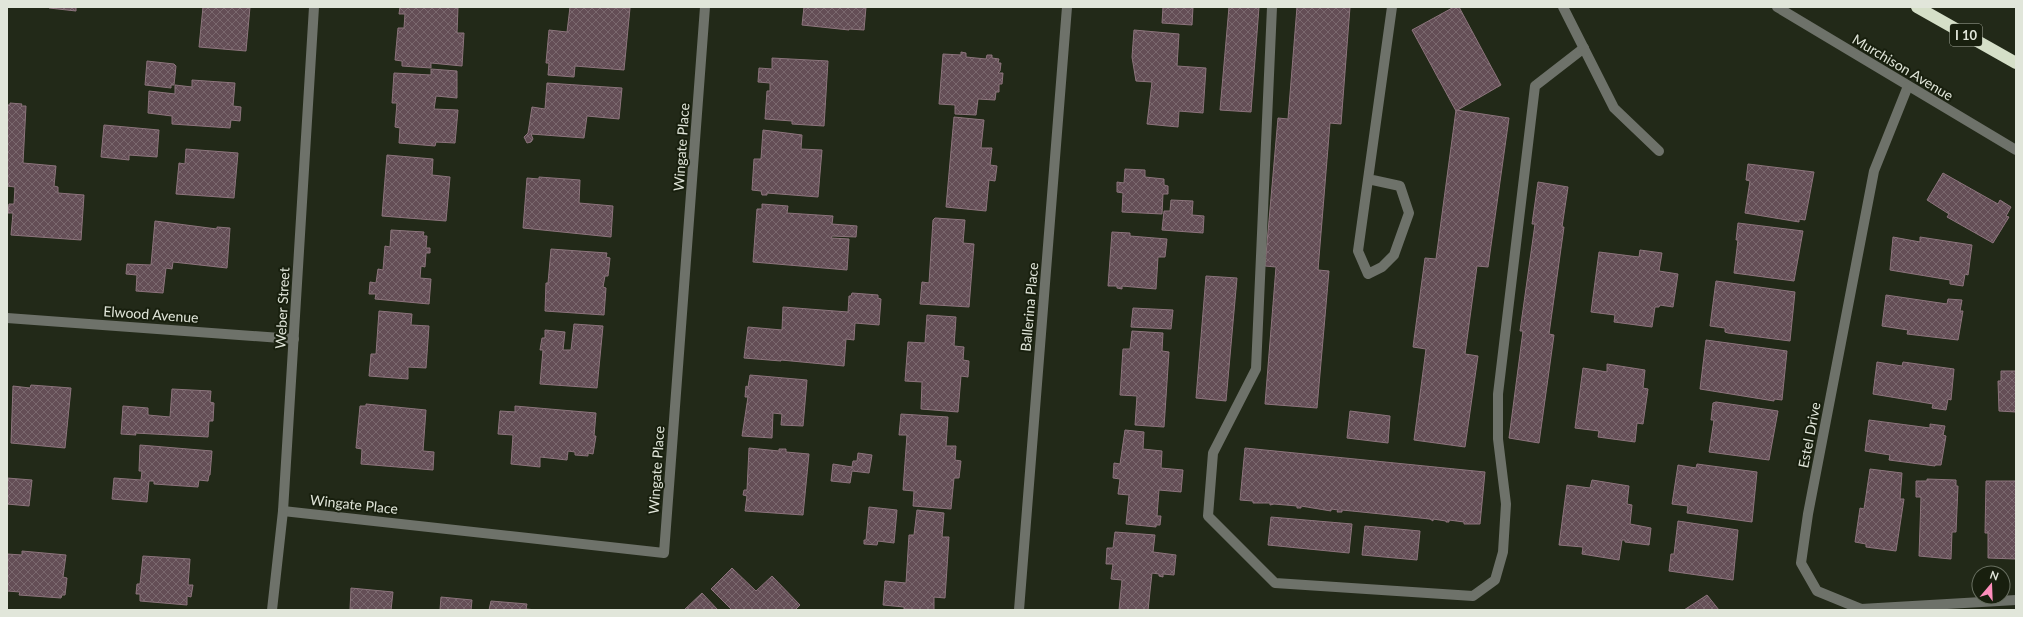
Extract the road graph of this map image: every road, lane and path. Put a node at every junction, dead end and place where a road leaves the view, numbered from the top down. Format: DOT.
graph roads {
  1 [pos="314,7"];
  2 [pos="705,7"];
  3 [pos="1067,7"];
  4 [pos="1272,7"];
  5 [pos="1392,7"];
  6 [pos="1563,7"];
  7 [pos="1777,7"];
  8 [pos="1917,7"];
  9 [pos="1584,48"];
  10 [pos="2016,63"];
  11 [pos="1908,86"];
  12 [pos="2016,150"];
  13 [pos="1659,151"];
  14 [pos="1368,179"];
  15 [pos="7,318"];
  16 [pos="294,339"];
  17 [pos="283,510"];
  18 [pos="2016,600"];
  19 [pos="272,610"];
  20 [pos="1019,610"];
  1 -- 16 [label="street, Weber Street"];
  2 -- 17 [label="street, Wingate Place"];
  3 -- 20 [label="street, Ballerina Place"];
  4 -- 9 [label="street"];
  5 -- 14 [label="street"];
  6 -- 9 [label="street"];
  7 -- 11 [label="street, Murchison Avenue"];
  8 -- 10 [label="highway, I 10"];
  9 -- 13 [label="street"];
  11 -- 12 [label="street, Murchison Avenue"];
  11 -- 18 [label="street, Estel Drive"];
  14 -- 14 [label="street"];
  15 -- 16 [label="street, Elwood Avenue"];
  16 -- 17 [label="street, Weber Street"];
  17 -- 19 [label="street, Weber Street"];
}
